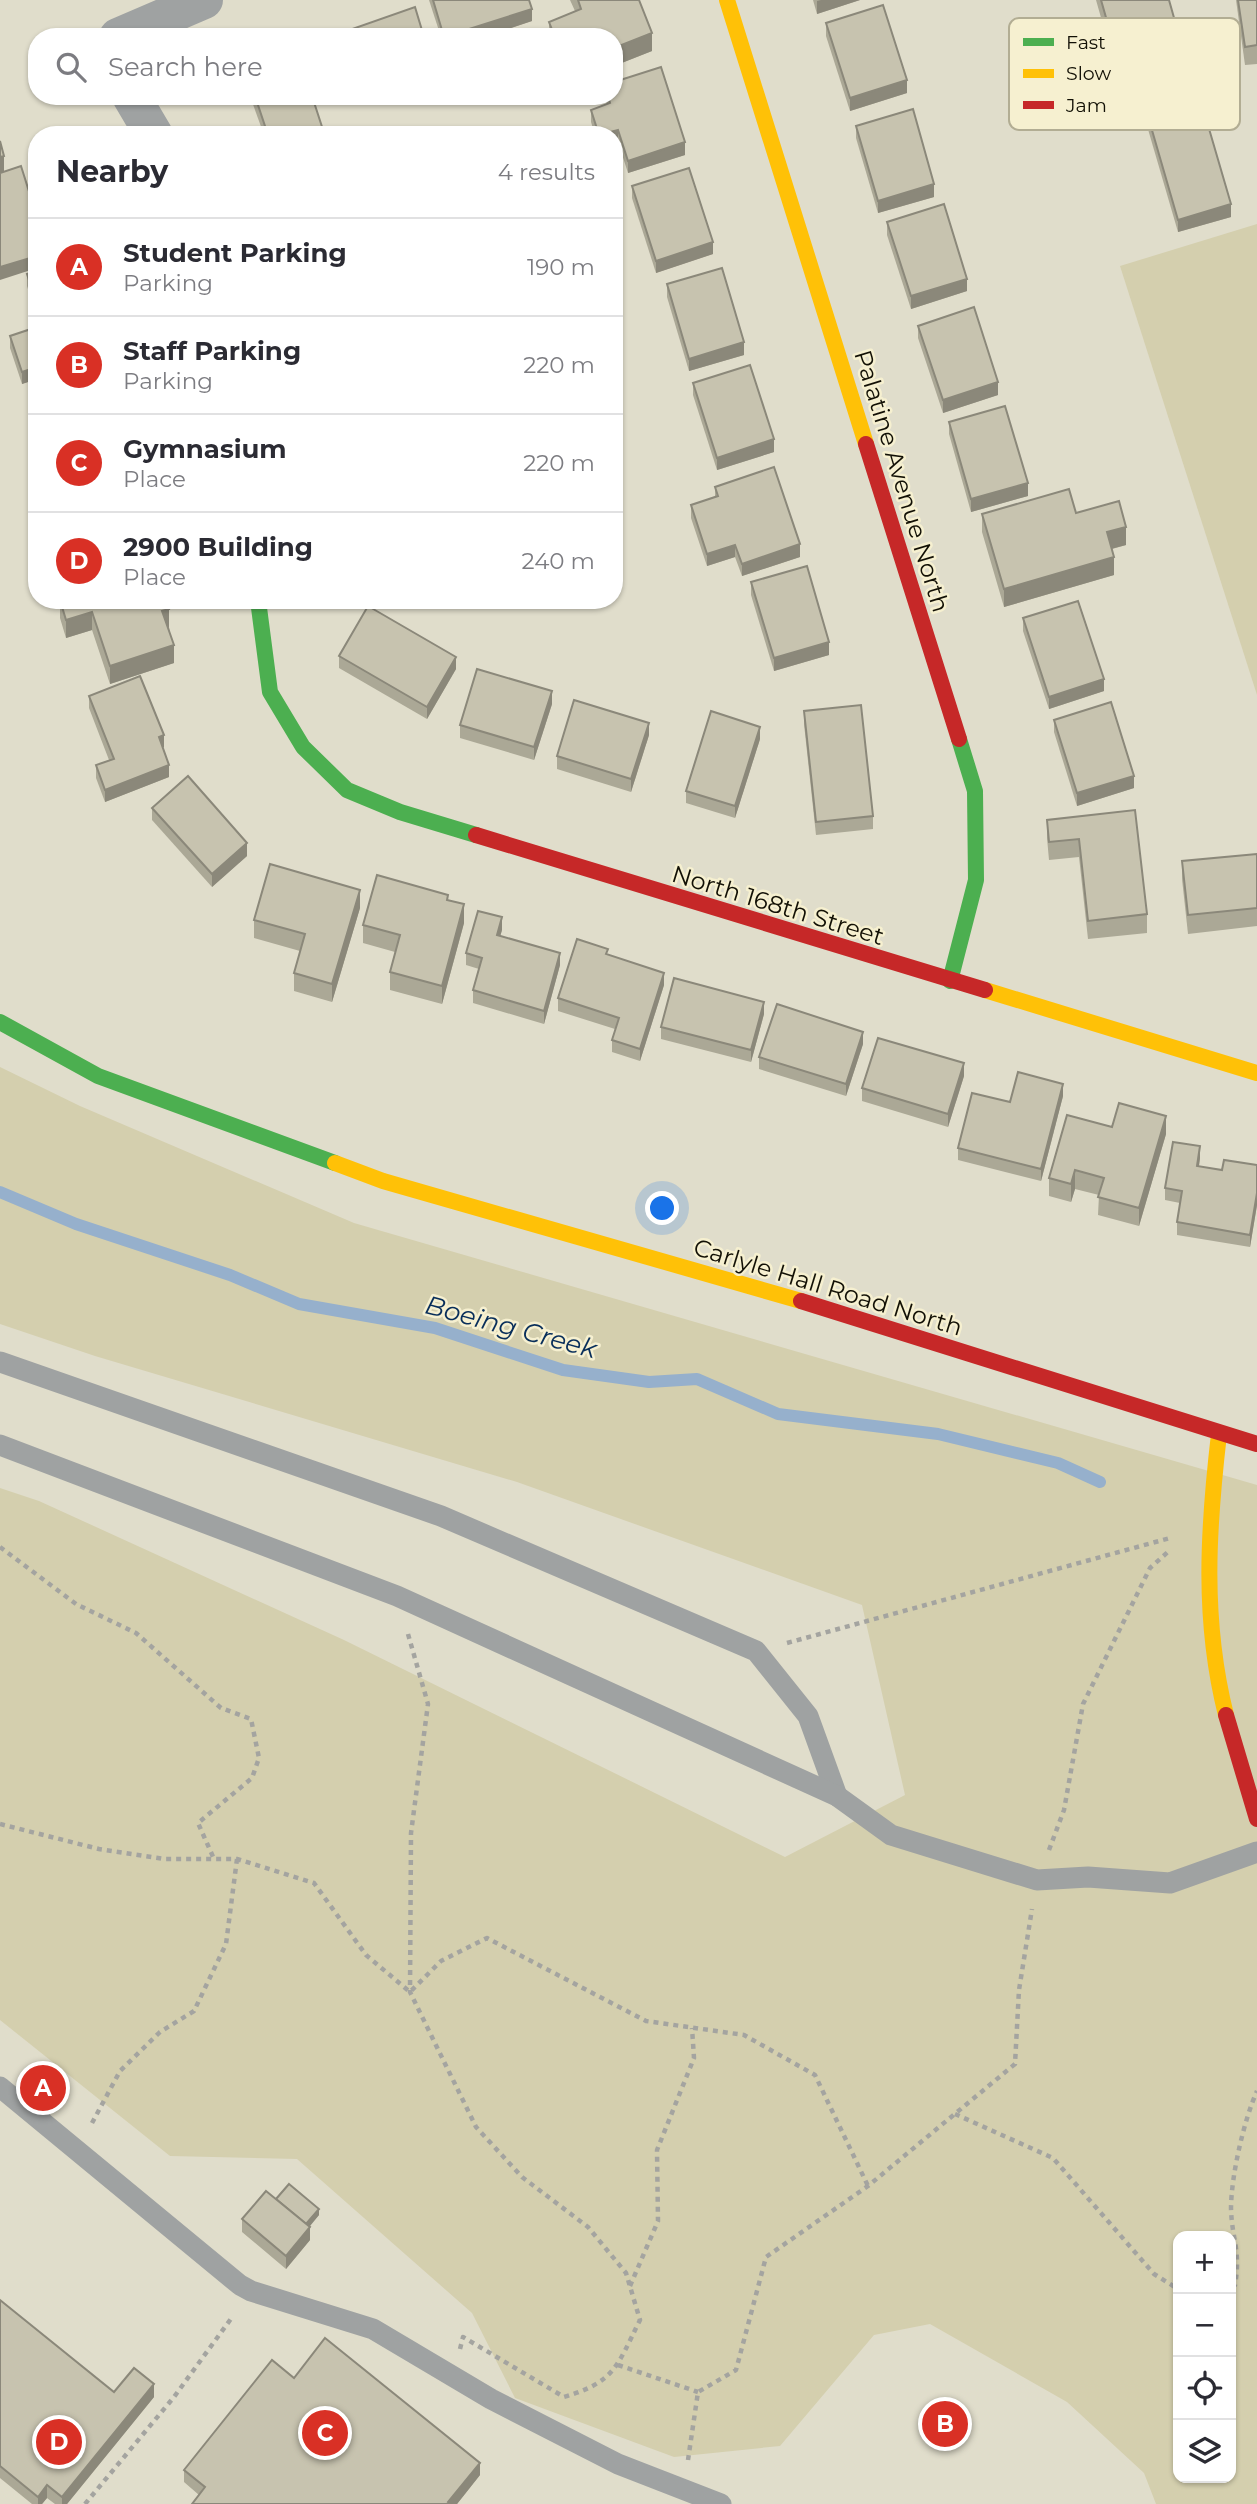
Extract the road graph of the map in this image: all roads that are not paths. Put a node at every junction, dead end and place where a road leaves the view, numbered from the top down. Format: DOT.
graph roads {
  1 [pos="204,0"];
  2 [pos="727,0"];
  3 [pos="139,28"];
  4 [pos="136,105"];
  5 [pos="149,126"];
  6 [pos="259,609"];
  7 [pos="950,981"];
  8 [pos="0,1022"];
  9 [pos="1257,1073"];
  10 [pos="0,1362"];
  11 [pos="1219,1434"];
  12 [pos="1257,1444"];
  13 [pos="0,1445"];
  14 [pos="837,1796"];
  15 [pos="1257,1819"];
  16 [pos="1257,1852"];
  17 [pos="0,2087"];
  18 [pos="721,2504"];
  1 -- 3 [label="street"];
  2 -- 7 [label="street, Palatine Avenue North"];
  4 -- 5 [label="street"];
  6 -- 7 [label="street, North 168th Street"];
  7 -- 9 [label="street, North 168th Street"];
  8 -- 11 [label="street, Carlyle Hall Road North"];
  10 -- 14 [label="lane"];
  11 -- 12 [label="street, Carlyle Hall Road North"];
  11 -- 15 [label="street"];
  13 -- 14 [label="lane"];
  14 -- 16 [label="lane"];
  17 -- 18 [label="lane"];
}
